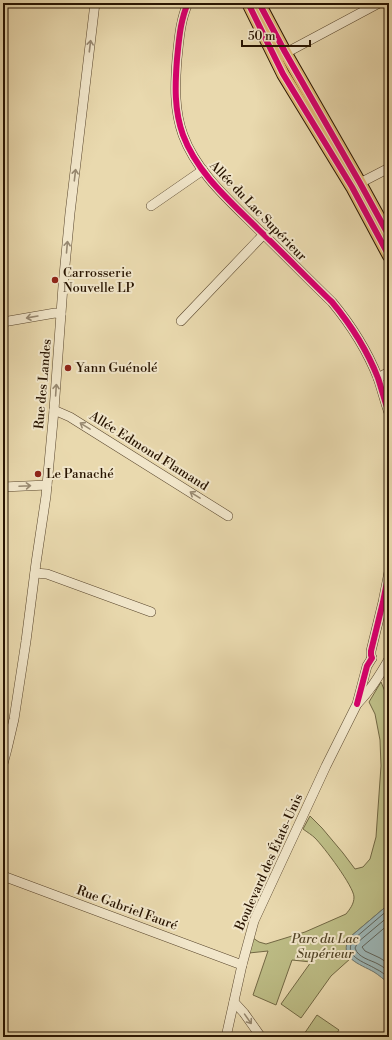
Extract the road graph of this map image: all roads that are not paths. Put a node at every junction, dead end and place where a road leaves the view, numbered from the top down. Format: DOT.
graph roads {
  1 [pos="95,3"];
  2 [pos="188,3"];
  3 [pos="248,3"];
  4 [pos="260,3"];
  5 [pos="379,3"];
  6 [pos="280,55"];
  7 [pos="389,168"];
  8 [pos="203,170"];
  9 [pos="356,185"];
  10 [pos="151,206"];
  11 [pos="264,234"];
  12 [pos="389,236"];
  13 [pos="389,256"];
  14 [pos="61,314"];
  15 [pos="181,321"];
  16 [pos="3,322"];
  17 [pos="389,372"];
  18 [pos="378,378"];
  19 [pos="54,410"];
  20 [pos="389,413"];
  21 [pos="47,485"];
  22 [pos="3,487"];
  23 [pos="228,516"];
  24 [pos="35,572"];
  25 [pos="389,572"];
  26 [pos="151,612"];
  27 [pos="389,654"];
  28 [pos="374,659"];
  29 [pos="389,659"];
  30 [pos="381,674"];
  31 [pos="357,704"];
  32 [pos="3,764"];
  33 [pos="3,876"];
  34 [pos="242,966"];
  35 [pos="234,1002"];
  36 [pos="226,1037"];
  37 [pos="261,1037"];
  14 -- 1 [label="street, Rue des Landes, one-way"];
  2 -- 8 [label="street, Allée du Lac Supérieur"];
  3 -- 6 [label="main road"];
  4 -- 6 [label="main road"];
  5 -- 6 [label="street"];
  6 -- 9 [label="main road"];
  7 -- 9 [label="street"];
  8 -- 10 [label="street"];
  8 -- 11 [label="street, Allée du Lac Supérieur"];
  9 -- 12 [label="main road"];
  9 -- 13 [label="main road"];
  11 -- 15 [label="street"];
  11 -- 18 [label="street, Allée du Lac Supérieur"];
  14 -- 16 [label="street, one-way"];
  19 -- 14 [label="street, Rue des Landes, one-way"];
  17 -- 18 [label="street"];
  18 -- 20 [label="street, Allée du Lac Supérieur"];
  19 -- 21 [label="street, Rue des Landes"];
  23 -- 19 [label="street, Allée Edmond Flamand, one-way"];
  22 -- 21 [label="street, one-way"];
  21 -- 24 [label="street, Rue des Landes"];
  24 -- 26 [label="street"];
  24 -- 32 [label="street, Rue des Landes"];
  25 -- 28 [label="street"];
  27 -- 28 [label="street"];
  28 -- 30 [label="street"];
  28 -- 31 [label="street, Boulevard des États-Unis"];
  29 -- 30 [label="street, Boulevard des États-Unis"];
  30 -- 31 [label="street, Boulevard des États-Unis"];
  31 -- 34 [label="street, Boulevard des États-Unis"];
  33 -- 34 [label="street, Rue Gabriel Fauré"];
  34 -- 35 [label="street, Boulevard des États-Unis"];
  35 -- 36 [label="street, Boulevard des États-Unis"];
  35 -- 37 [label="street, one-way"];
}
